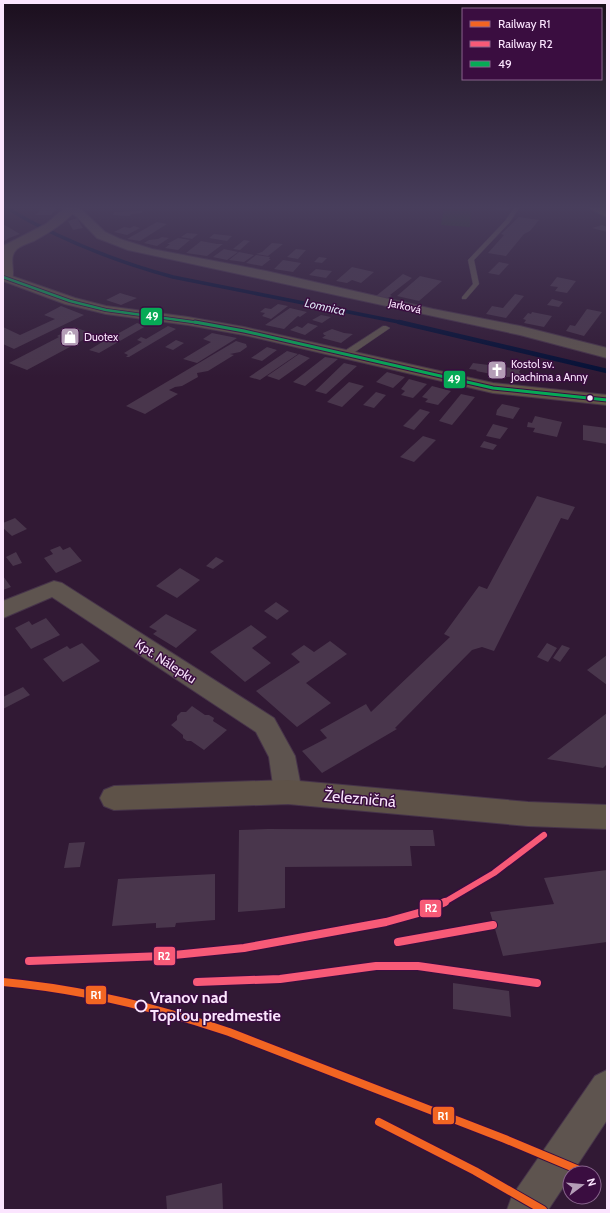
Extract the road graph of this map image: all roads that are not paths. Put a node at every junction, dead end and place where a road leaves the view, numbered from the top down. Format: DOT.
graph roads {
  1 [pos="5,264"];
  2 [pos="215,264"];
  3 [pos="472,264"];
  4 [pos="4,278"];
  5 [pos="464,298"];
  6 [pos="386,328"];
  7 [pos="607,353"];
  8 [pos="346,354"];
  9 [pos="607,400"];
  10 [pos="3,610"];
  11 [pos="288,792"];
  12 [pos="114,798"];
  13 [pos="607,817"];
  14 [pos="607,1088"];
  15 [pos="526,1210"];
  1 -- 4 [label="street"];
  2 -- 7 [label="street, Jarková"];
  3 -- 5 [label="lane"];
  4 -- 8 [label="main road"];
  6 -- 8 [label="lane"];
  8 -- 9 [label="main road"];
  10 -- 11 [label="street, Kpt. Nálepku"];
  11 -- 12 [label="street, Železničná"];
  11 -- 13 [label="street, Železničná"];
  14 -- 15 [label="street"];
}
